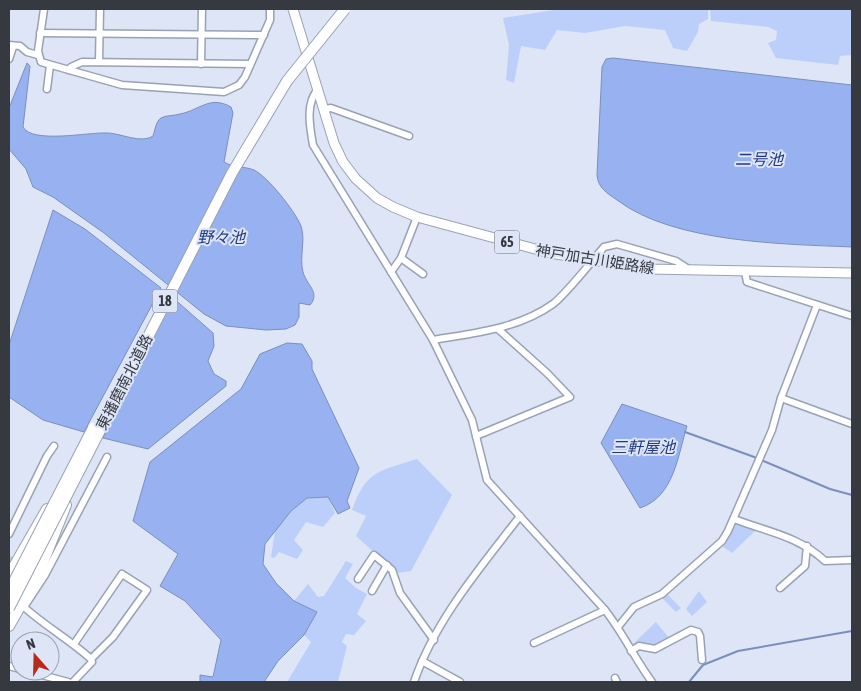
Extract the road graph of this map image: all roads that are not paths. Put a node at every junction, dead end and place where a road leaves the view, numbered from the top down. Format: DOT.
graph roads {
  1 [pos="44,9"];
  2 [pos="100,9"];
  3 [pos="202,9"];
  4 [pos="270,9"];
  5 [pos="293,9"];
  6 [pos="337,9"];
  7 [pos="345,9"];
  8 [pos="40,33"];
  9 [pos="100,34"];
  10 [pos="202,34"];
  11 [pos="264,35"];
  12 [pos="11,46"];
  13 [pos="38,55"];
  14 [pos="9,59"];
  15 [pos="99,62"];
  16 [pos="201,64"];
  17 [pos="250,64"];
  18 [pos="50,65"];
  19 [pos="69,70"];
  20 [pos="47,89"];
  21 [pos="318,89"];
  22 [pos="324,109"];
  23 [pos="409,136"];
  24 [pos="417,217"];
  25 [pos="401,258"];
  26 [pos="592,261"];
  27 [pos="691,270"];
  28 [pos="391,272"];
  29 [pos="745,272"];
  30 [pos="852,273"];
  31 [pos="423,274"];
  32 [pos="817,305"];
  33 [pos="852,316"];
  34 [pos="498,329"];
  35 [pos="433,340"];
  36 [pos="781,398"];
  37 [pos="852,424"];
  38 [pos="476,436"];
  39 [pos="50,449"];
  40 [pos="107,457"];
  41 [pos="72,476"];
  42 [pos="520,516"];
  43 [pos="734,519"];
  44 [pos="9,534"];
  45 [pos="807,546"];
  46 [pos="852,560"];
  47 [pos="387,565"];
  48 [pos="9,575"];
  49 [pos="358,579"];
  50 [pos="780,588"];
  51 [pos="9,591"];
  52 [pos="372,591"];
  53 [pos="9,608"];
  54 [pos="605,610"];
  55 [pos="9,626"];
  56 [pos="618,627"];
  57 [pos="434,640"];
  58 [pos="534,643"];
  59 [pos="74,644"];
  60 [pos="630,650"];
  61 [pos="92,659"];
  62 [pos="702,660"];
  63 [pos="422,661"];
  64 [pos="445,675"];
  65 [pos="73,682"];
  66 [pos="414,682"];
  67 [pos="441,682"];
  68 [pos="460,682"];
  69 [pos="652,682"];
  1 -- 8 [label="street"];
  2 -- 9 [label="street"];
  3 -- 10 [label="street"];
  4 -- 11 [label="street"];
  5 -- 21 [label="main road, 神戸加古川姫路線 / 65"];
  6 -- 41 [label="highway, 東播磨南北道路 / 18, bridge"];
  7 -- 41 [label="highway, 東播磨南北道路 / 18, bridge"];
  8 -- 9 [label="street"];
  8 -- 13 [label="street"];
  9 -- 10 [label="street"];
  9 -- 15 [label="street"];
  10 -- 11 [label="street"];
  10 -- 16 [label="street"];
  11 -- 17 [label="street"];
  12 -- 13 [label="street"];
  12 -- 14 [label="street"];
  13 -- 18 [label="street"];
  15 -- 16 [label="street"];
  15 -- 19 [label="street"];
  16 -- 17 [label="street"];
  17 -- 19 [label="street"];
  18 -- 19 [label="street"];
  18 -- 20 [label="street"];
  21 -- 22 [label="main road, 神戸加古川姫路線 / 65"];
  21 -- 28 [label="street"];
  22 -- 23 [label="street"];
  22 -- 24 [label="main road, 神戸加古川姫路線 / 65"];
  24 -- 25 [label="street"];
  24 -- 26 [label="main road, 神戸加古川姫路線 / 65"];
  25 -- 28 [label="street"];
  25 -- 31 [label="street"];
  26 -- 27 [label="main road, 神戸加古川姫路線 / 65"];
  26 -- 27 [label="street"];
  26 -- 34 [label="street"];
  27 -- 29 [label="main road, 神戸加古川姫路線 / 65"];
  28 -- 35 [label="street"];
  29 -- 30 [label="main road, 神戸加古川姫路線 / 65"];
  29 -- 32 [label="street"];
  32 -- 33 [label="street"];
  32 -- 36 [label="street"];
  34 -- 35 [label="street"];
  34 -- 38 [label="street"];
  35 -- 38 [label="street"];
  36 -- 37 [label="street"];
  36 -- 43 [label="street"];
  38 -- 42 [label="street"];
  39 -- 44 [label="street"];
  40 -- 59 [label="street"];
  41 -- 48 [label="highway, 18, bridge"];
  41 -- 51 [label="highway, 東播磨南北道路 / 18, bridge"];
  41 -- 53 [label="highway, 東播磨南北道路 / 18, bridge"];
  41 -- 55 [label="highway, 18, bridge"];
  42 -- 54 [label="street"];
  42 -- 57 [label="street"];
  43 -- 45 [label="street"];
  43 -- 56 [label="street"];
  45 -- 46 [label="street"];
  45 -- 50 [label="street"];
  47 -- 49 [label="street"];
  47 -- 52 [label="street"];
  47 -- 57 [label="street"];
  54 -- 56 [label="street"];
  54 -- 58 [label="street"];
  56 -- 60 [label="street"];
  57 -- 63 [label="street"];
  59 -- 61 [label="street"];
  59 -- 61 [label="street"];
  60 -- 62 [label="street"];
  60 -- 69 [label="street"];
  61 -- 65 [label="street"];
  63 -- 64 [label="street"];
  63 -- 66 [label="street"];
  64 -- 67 [label="street"];
  64 -- 68 [label="street"];
}
